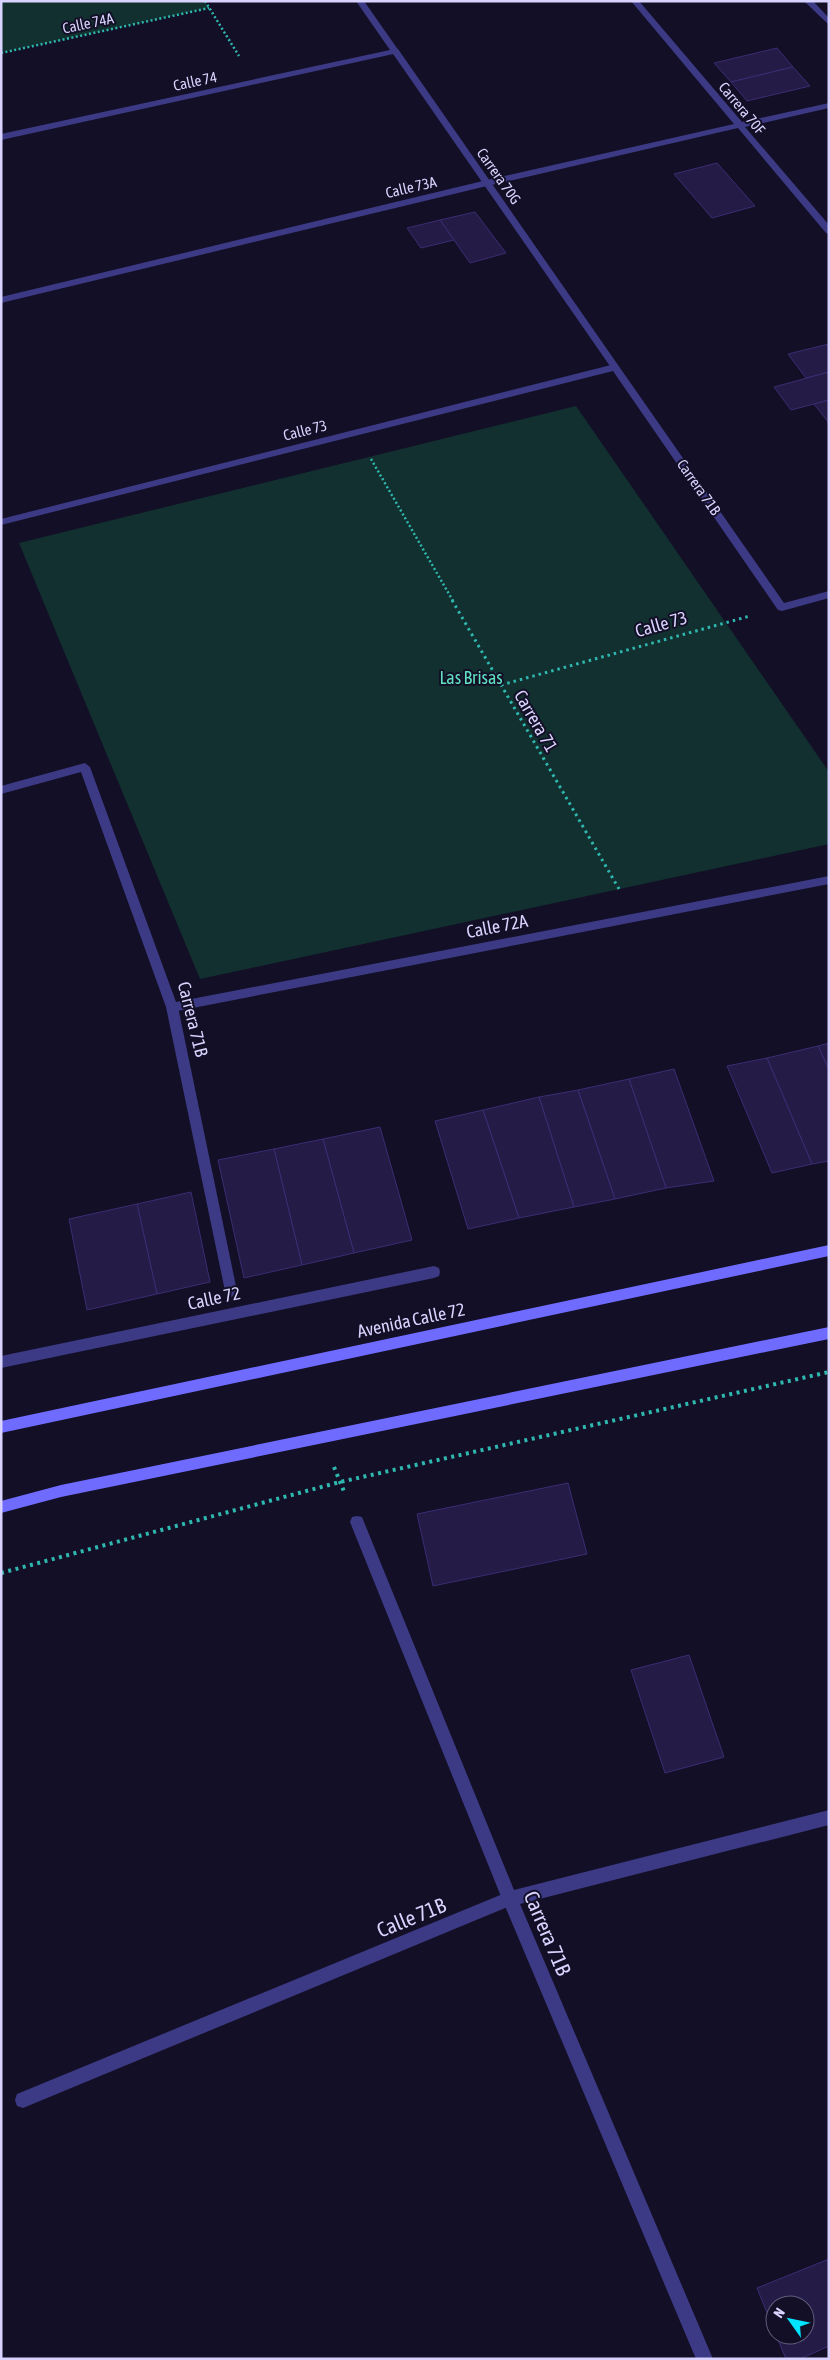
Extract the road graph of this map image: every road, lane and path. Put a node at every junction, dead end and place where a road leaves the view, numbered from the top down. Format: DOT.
graph roads {
  1 [pos="205,1"];
  2 [pos="360,1"];
  3 [pos="635,1"];
  4 [pos="808,1"];
  5 [pos="209,8"];
  6 [pos="829,22"];
  7 [pos="395,51"];
  8 [pos="1,53"];
  9 [pos="254,82"];
  10 [pos="829,105"];
  11 [pos="740,126"];
  12 [pos="1,137"];
  13 [pos="487,183"];
  14 [pos="829,231"];
  15 [pos="1,300"];
  16 [pos="615,367"];
  17 [pos="356,433"];
  18 [pos="1,522"];
  19 [pos="829,594"];
  20 [pos="782,607"];
  21 [pos="501,685"];
  22 [pos="1,790"];
  23 [pos="829,880"];
  24 [pos="636,917"];
  25 [pos="172,1007"];
  26 [pos="829,1250"];
  27 [pos="434,1272"];
  28 [pos="231,1291"];
  29 [pos="829,1333"];
  30 [pos="1,1362"];
  31 [pos="829,1372"];
  32 [pos="1,1427"];
  33 [pos="320,1438"];
  34 [pos="340,1482"];
  35 [pos="1,1506"];
  36 [pos="357,1522"];
  37 [pos="1,1574"];
  38 [pos="829,1818"];
  39 [pos="510,1899"];
  40 [pos="23,2100"];
  41 [pos="705,2359"];
  1 -- 5 [label="path"];
  2 -- 7 [label="street, Carrera 70G"];
  3 -- 11 [label="street, Carrera 70F"];
  4 -- 6 [label="street"];
  5 -- 8 [label="path, Calle 74A"];
  5 -- 9 [label="path"];
  7 -- 9 [label="street, Calle 74"];
  7 -- 13 [label="street, Carrera 70G"];
  9 -- 12 [label="street, Calle 74"];
  10 -- 11 [label="street, Calle 73A"];
  11 -- 13 [label="street, Calle 73A"];
  11 -- 14 [label="street, Carrera 70F"];
  13 -- 15 [label="street, Calle 73A"];
  13 -- 16 [label="street, Carrera 70G"];
  16 -- 17 [label="street, Calle 73"];
  16 -- 20 [label="street, Carrera 71B"];
  17 -- 18 [label="street, Calle 73"];
  17 -- 21 [label="path, Carrera 71"];
  19 -- 20 [label="street"];
  20 -- 21 [label="path, Calle 73"];
  21 -- 24 [label="path, Carrera 71"];
  22 -- 25 [label="street, Carrera 71B"];
  23 -- 24 [label="street, Calle 72A"];
  24 -- 25 [label="street, Calle 72A"];
  25 -- 28 [label="street, Carrera 71B"];
  26 -- 32 [label="main road, Avenida Calle 72"];
  27 -- 30 [label="street, Calle 72"];
  29 -- 33 [label="main road"];
  31 -- 34 [label="path"];
  33 -- 34 [label="path"];
  33 -- 35 [label="main road"];
  34 -- 36 [label="path"];
  34 -- 37 [label="path"];
  36 -- 39 [label="street, Carrera 71B"];
  38 -- 39 [label="street, Calle 71B"];
  39 -- 40 [label="street, Calle 71B"];
  39 -- 41 [label="street, Carrera 71B"];
}
